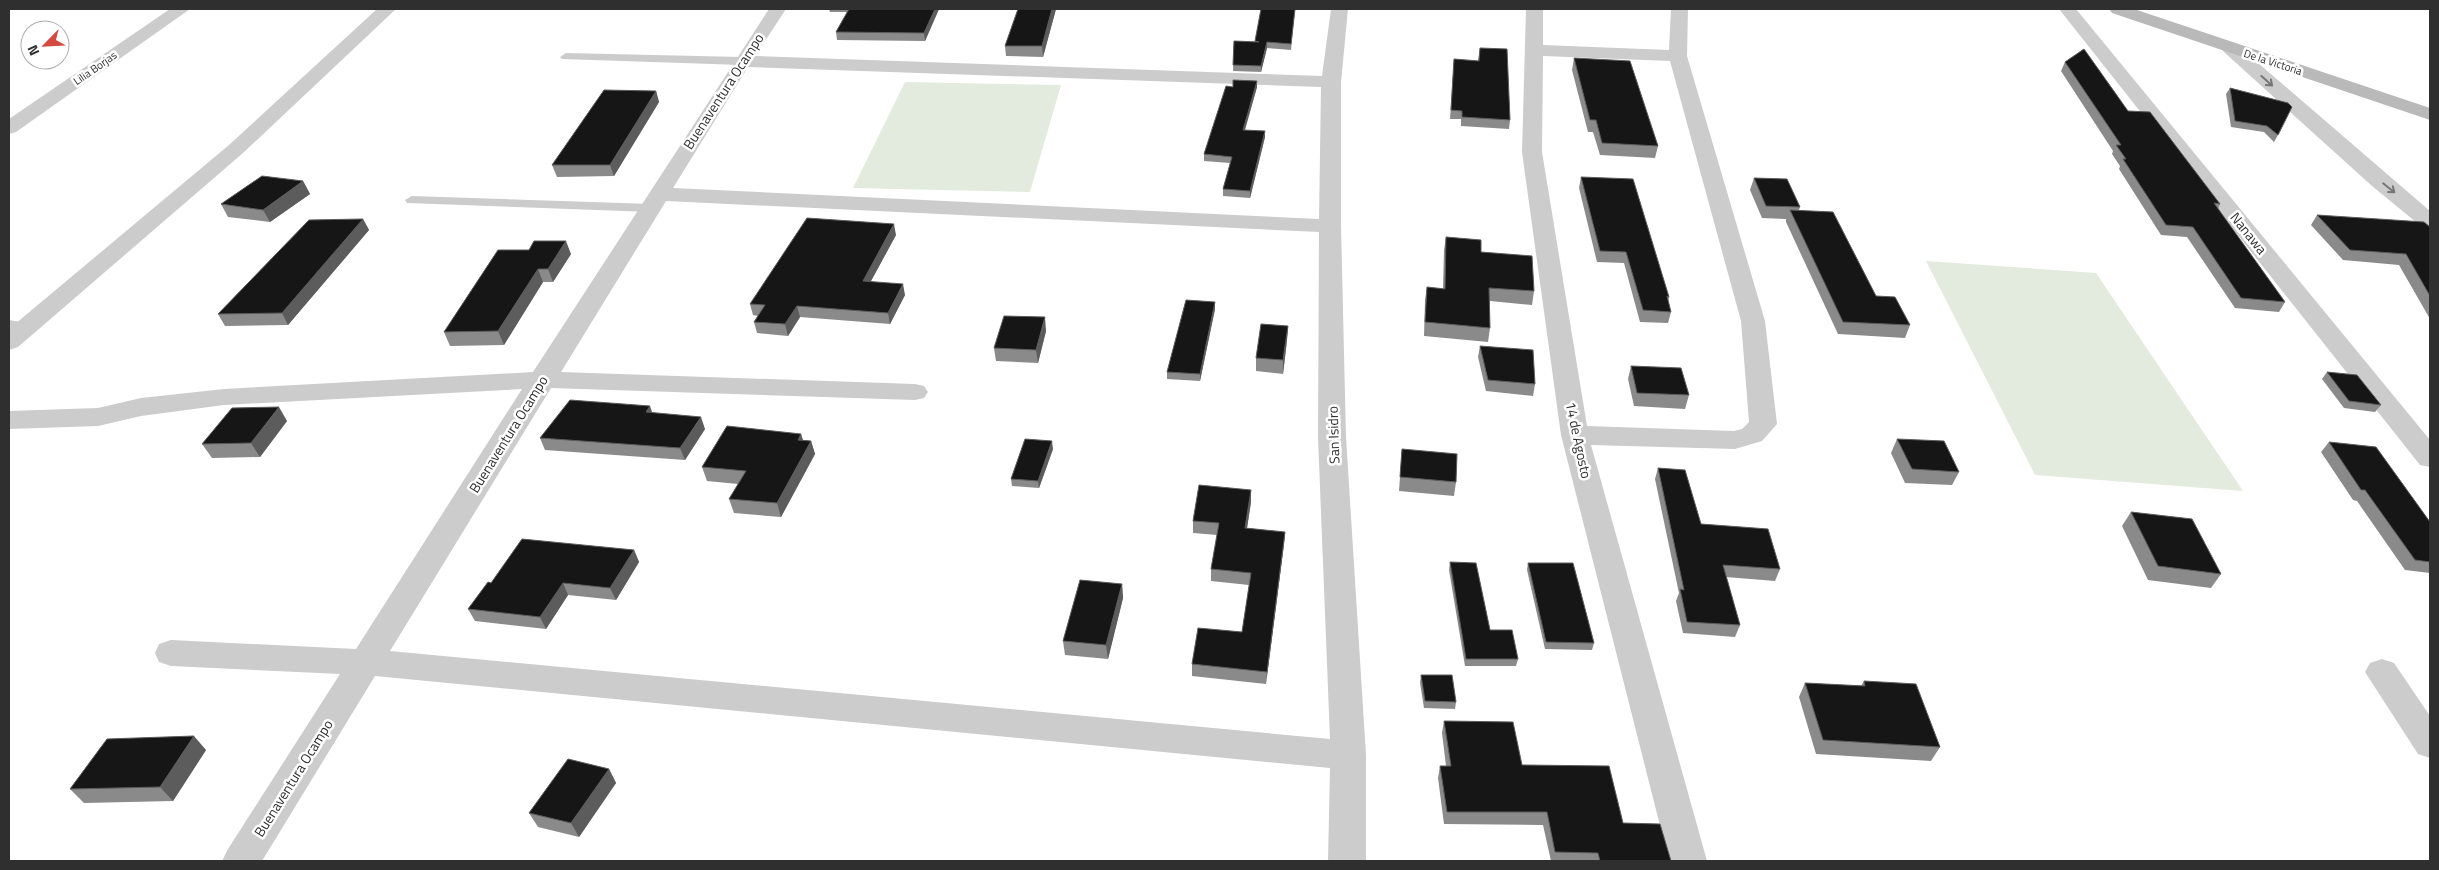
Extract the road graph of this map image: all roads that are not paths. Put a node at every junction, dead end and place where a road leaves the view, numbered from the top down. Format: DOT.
graph roads {
  1 [pos="181,9"];
  2 [pos="387,9"];
  3 [pos="777,9"];
  4 [pos="1340,9"];
  5 [pos="1534,9"];
  6 [pos="1680,9"];
  7 [pos="2067,9"];
  8 [pos="2118,9"];
  9 [pos="2230,48"];
  10 [pos="1533,50"];
  11 [pos="1678,56"];
  12 [pos="566,57"];
  13 [pos="742,61"];
  14 [pos="2276,63"];
  15 [pos="1331,82"];
  16 [pos="2430,114"];
  17 [pos="9,128"];
  18 [pos="412,200"];
  19 [pos="654,201"];
  20 [pos="2430,202"];
  21 [pos="2430,222"];
  22 [pos="1330,226"];
  23 [pos="18,326"];
  24 [pos="9,342"];
  25 [pos="542,380"];
  26 [pos="915,392"];
  27 [pos="9,420"];
  28 [pos="1575,435"];
  29 [pos="2430,458"];
  30 [pos="171,653"];
  31 [pos="366,662"];
  32 [pos="2382,672"];
  33 [pos="2430,744"];
  34 [pos="1348,755"];
  35 [pos="241,861"];
  36 [pos="1347,861"];
  37 [pos="1688,861"];
  1 -- 17 [label="street, Lilia Borjas"];
  2 -- 23 [label="street"];
  3 -- 13 [label="street, Buenaventura Ocampo"];
  4 -- 15 [label="street, San Isidro"];
  5 -- 10 [label="street, 14 de Agosto"];
  6 -- 11 [label="street"];
  7 -- 29 [label="street, Nanawa"];
  8 -- 9 [label="main road, De la Victoria"];
  9 -- 14 [label="main road, De la Victoria"];
  9 -- 21 [label="street, one-way"];
  10 -- 11 [label="street"];
  10 -- 28 [label="street, 14 de Agosto"];
  11 -- 28 [label="street"];
  12 -- 13 [label="lane"];
  13 -- 15 [label="street"];
  13 -- 19 [label="street, Buenaventura Ocampo"];
  14 -- 16 [label="main road, De la Victoria"];
  14 -- 20 [label="street"];
  15 -- 22 [label="street, San Isidro"];
  18 -- 19 [label="lane"];
  19 -- 22 [label="street"];
  19 -- 25 [label="street, Buenaventura Ocampo"];
  22 -- 34 [label="street, San Isidro"];
  23 -- 24 [label="street"];
  25 -- 26 [label="street"];
  25 -- 27 [label="street"];
  25 -- 31 [label="street, Buenaventura Ocampo"];
  28 -- 37 [label="street, 14 de Agosto"];
  30 -- 31 [label="street"];
  31 -- 34 [label="street"];
  31 -- 35 [label="street, Buenaventura Ocampo"];
  32 -- 33 [label="street"];
  34 -- 36 [label="street, San Isidro"];
}
